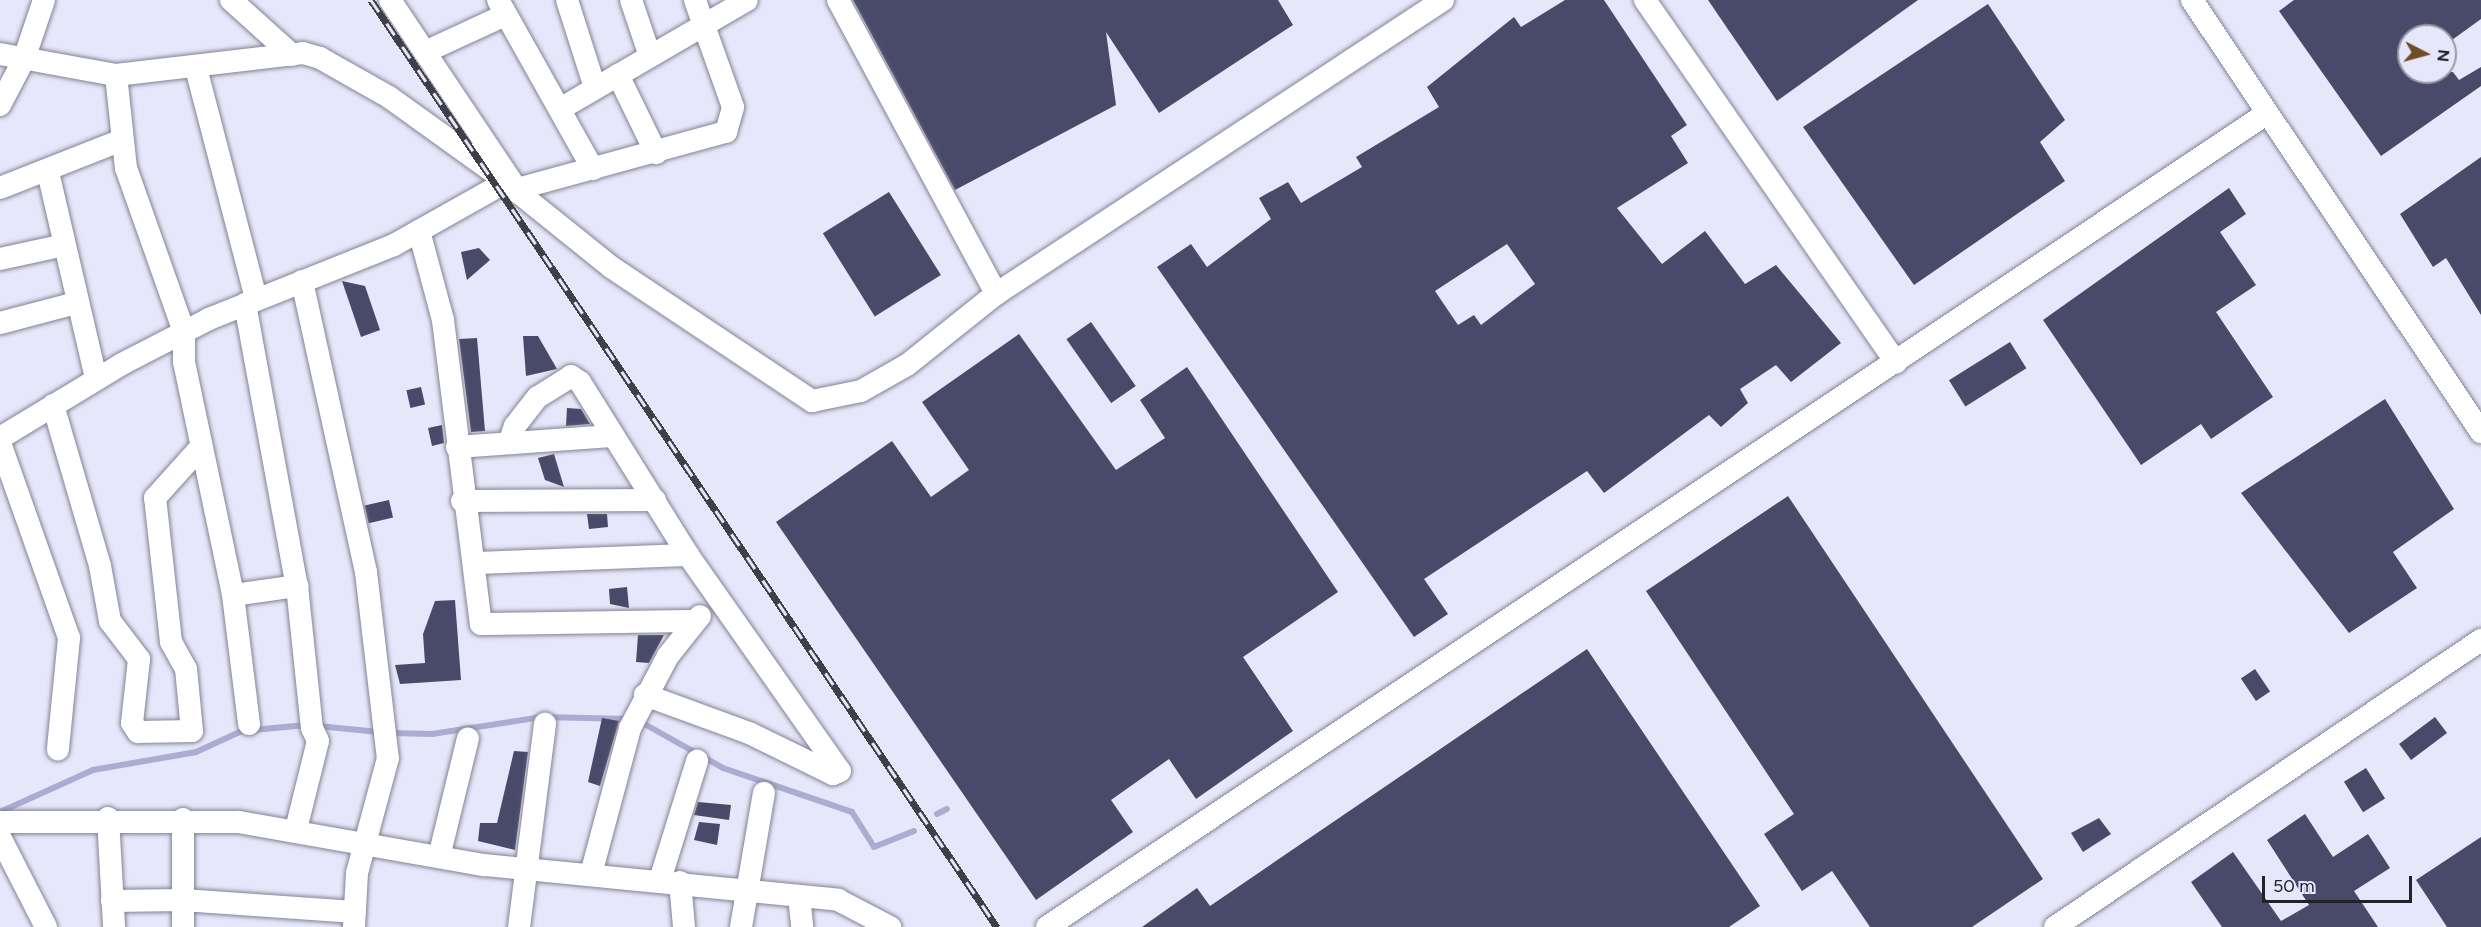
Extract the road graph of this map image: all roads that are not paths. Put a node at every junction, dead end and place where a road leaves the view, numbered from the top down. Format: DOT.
graph roads {
  1 [pos="44,0"];
  2 [pos="231,0"];
  3 [pos="390,0"];
  4 [pos="567,0"];
  5 [pos="631,0"];
  6 [pos="695,0"];
  7 [pos="747,0"];
  8 [pos="838,0"];
  9 [pos="1443,0"];
  10 [pos="1645,0"];
  11 [pos="2192,0"];
  12 [pos="502,7"];
  13 [pos="704,25"];
  14 [pos="425,52"];
  15 [pos="0,54"];
  16 [pos="292,55"];
  17 [pos="650,56"];
  18 [pos="24,59"];
  19 [pos="196,68"];
  20 [pos="116,75"];
  21 [pos="618,75"];
  22 [pos="595,88"];
  23 [pos="0,105"];
  24 [pos="560,109"];
  25 [pos="2266,114"];
  26 [pos="122,141"];
  27 [pos="656,153"];
  28 [pos="593,169"];
  29 [pos="48,172"];
  30 [pos="510,186"];
  31 [pos="0,188"];
  32 [pos="419,231"];
  33 [pos="64,245"];
  34 [pos="0,259"];
  35 [pos="302,281"];
  36 [pos="996,294"];
  37 [pos="251,302"];
  38 [pos="76,303"];
  39 [pos="0,323"];
  40 [pos="184,332"];
  41 [pos="1896,363"];
  42 [pos="96,379"];
  43 [pos="53,405"];
  44 [pos="2481,432"];
  45 [pos="612,436"];
  46 [pos="0,441"];
  47 [pos="509,443"];
  48 [pos="201,447"];
  49 [pos="457,447"];
  50 [pos="655,500"];
  51 [pos="462,501"];
  52 [pos="688,555"];
  53 [pos="475,563"];
  54 [pos="297,586"];
  55 [pos="233,595"];
  56 [pos="719,599"];
  57 [pos="694,621"];
  58 [pos="2481,640"];
  59 [pos="645,695"];
  60 [pos="249,724"];
  61 [pos="545,724"];
  62 [pos="468,738"];
  63 [pos="58,749"];
  64 [pos="697,761"];
  65 [pos="764,793"];
  66 [pos="108,818"];
  67 [pos="183,819"];
  68 [pos="0,822"];
  69 [pos="296,829"];
  70 [pos="0,837"];
  71 [pos="366,845"];
  72 [pos="439,858"];
  73 [pos="523,868"];
  74 [pos="591,874"];
  75 [pos="670,881"];
  76 [pos="744,890"];
  77 [pos="799,896"];
  78 [pos="183,900"];
  79 [pos="112,901"];
  80 [pos="355,919"];
  81 [pos="46,927"];
  82 [pos="114,927"];
  83 [pos="183,927"];
  84 [pos="519,927"];
  85 [pos="684,927"];
  86 [pos="741,927"];
  87 [pos="802,927"];
  88 [pos="890,927"];
  89 [pos="1047,927"];
  90 [pos="2055,927"];
  1 -- 18 [label="street"];
  2 -- 16 [label="street"];
  3 -- 14 [label="street"];
  4 -- 22 [label="street"];
  5 -- 17 [label="street"];
  6 -- 13 [label="street"];
  7 -- 13 [label="street"];
  8 -- 36 [label="street"];
  9 -- 36 [label="street"];
  10 -- 41 [label="street"];
  11 -- 25 [label="street"];
  12 -- 14 [label="street"];
  12 -- 24 [label="street"];
  13 -- 17 [label="street"];
  13 -- 27 [label="street"];
  14 -- 30 [label="street"];
  15 -- 18 [label="street"];
  16 -- 19 [label="street"];
  16 -- 30 [label="street"];
  17 -- 21 [label="street"];
  18 -- 20 [label="street"];
  18 -- 23 [label="street"];
  19 -- 20 [label="street"];
  19 -- 37 [label="street"];
  20 -- 26 [label="street"];
  21 -- 22 [label="street"];
  21 -- 27 [label="street"];
  22 -- 24 [label="street"];
  24 -- 28 [label="street"];
  25 -- 41 [label="street"];
  25 -- 44 [label="street"];
  26 -- 29 [label="street"];
  26 -- 40 [label="street"];
  27 -- 28 [label="street"];
  28 -- 30 [label="street"];
  29 -- 31 [label="street"];
  29 -- 33 [label="street"];
  30 -- 32 [label="street"];
  30 -- 36 [label="street"];
  32 -- 35 [label="street"];
  32 -- 49 [label="street"];
  33 -- 34 [label="street"];
  33 -- 38 [label="street"];
  35 -- 37 [label="street"];
  35 -- 71 [label="street"];
  37 -- 40 [label="street"];
  37 -- 54 [label="street"];
  38 -- 39 [label="street"];
  38 -- 42 [label="street"];
  40 -- 42 [label="street"];
  40 -- 48 [label="street"];
  41 -- 89 [label="street"];
  42 -- 43 [label="street"];
  43 -- 46 [label="street"];
  43 -- 48 [label="street"];
  45 -- 47 [label="street"];
  45 -- 47 [label="street"];
  45 -- 50 [label="street"];
  46 -- 63 [label="street"];
  47 -- 49 [label="street"];
  48 -- 55 [label="street"];
  49 -- 51 [label="street"];
  50 -- 51 [label="street"];
  50 -- 52 [label="street"];
  51 -- 53 [label="street"];
  52 -- 53 [label="street"];
  52 -- 56 [label="street"];
  53 -- 57 [label="street"];
  54 -- 55 [label="street"];
  54 -- 69 [label="street"];
  55 -- 60 [label="street"];
  56 -- 57 [label="street"];
  56 -- 59 [label="street"];
  57 -- 59 [label="street"];
  58 -- 90 [label="street"];
  59 -- 74 [label="street"];
  61 -- 73 [label="street"];
  62 -- 72 [label="street"];
  64 -- 75 [label="street"];
  65 -- 76 [label="street"];
  66 -- 67 [label="street"];
  66 -- 68 [label="street"];
  66 -- 79 [label="street"];
  67 -- 69 [label="street"];
  67 -- 78 [label="street"];
  69 -- 71 [label="street"];
  70 -- 81 [label="street"];
  71 -- 72 [label="street"];
  71 -- 80 [label="street"];
  72 -- 73 [label="street"];
  73 -- 74 [label="street"];
  73 -- 84 [label="street"];
  74 -- 75 [label="street"];
  75 -- 76 [label="street"];
  75 -- 85 [label="street"];
  76 -- 77 [label="street"];
  76 -- 86 [label="street"];
  77 -- 87 [label="street"];
  77 -- 88 [label="street"];
  78 -- 79 [label="street"];
  78 -- 80 [label="street"];
  78 -- 83 [label="street"];
  79 -- 82 [label="street"];
}
